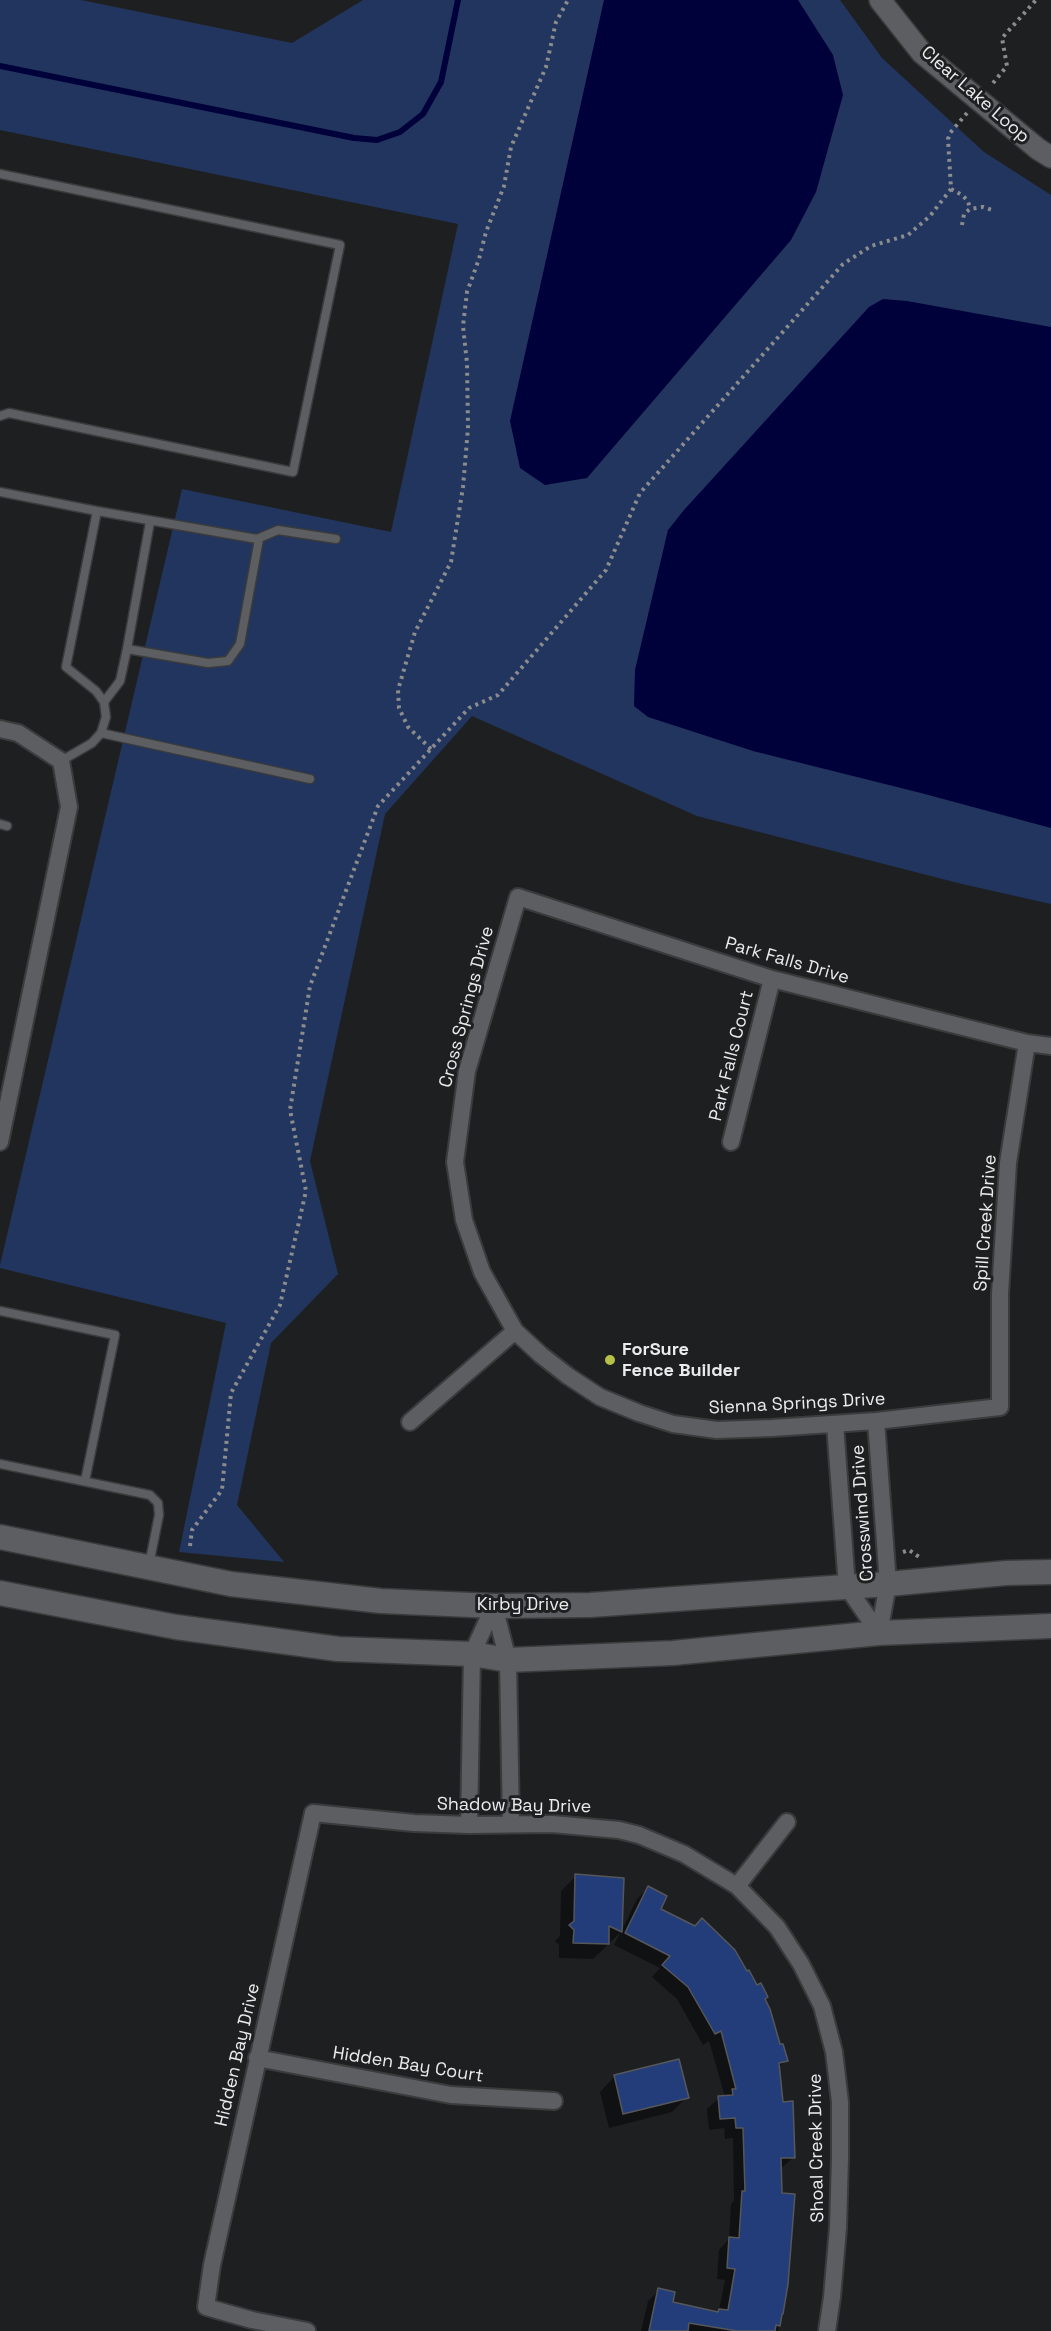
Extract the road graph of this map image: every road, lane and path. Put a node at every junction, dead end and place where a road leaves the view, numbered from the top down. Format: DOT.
graph roads {
  1 [pos="568,0"];
  2 [pos="880,0"];
  3 [pos="1036,0"];
  4 [pos="993,83"];
  5 [pos="968,112"];
  6 [pos="1051,157"];
  7 [pos="0,174"];
  8 [pos="951,189"];
  9 [pos="970,209"];
  10 [pos="995,211"];
  11 [pos="962,225"];
  12 [pos="0,416"];
  13 [pos="0,492"];
  14 [pos="97,511"];
  15 [pos="150,522"];
  16 [pos="259,539"];
  17 [pos="336,540"];
  18 [pos="127,649"];
  19 [pos="104,702"];
  20 [pos="0,729"];
  21 [pos="101,733"];
  22 [pos="431,748"];
  23 [pos="62,761"];
  24 [pos="310,779"];
  25 [pos="518,897"];
  26 [pos="772,979"];
  27 [pos="1027,1043"];
  28 [pos="1051,1046"];
  29 [pos="0,1142"];
  30 [pos="731,1142"];
  31 [pos="0,1311"];
  32 [pos="515,1331"];
  33 [pos="1000,1407"];
  34 [pos="876,1421"];
  35 [pos="410,1422"];
  36 [pos="835,1424"];
  37 [pos="0,1464"];
  38 [pos="84,1481"];
  39 [pos="0,1538"];
  40 [pos="190,1546"];
  41 [pos="148,1567"];
  42 [pos="1051,1572"];
  43 [pos="888,1584"];
  44 [pos="847,1587"];
  45 [pos="0,1593"];
  46 [pos="494,1606"];
  47 [pos="1051,1626"];
  48 [pos="879,1634"];
  49 [pos="472,1654"];
  50 [pos="508,1660"];
  51 [pos="313,1813"];
  52 [pos="787,1822"];
  53 [pos="511,1824"];
  54 [pos="469,1825"];
  55 [pos="737,1886"];
  56 [pos="257,2058"];
  57 [pos="554,2101"];
  58 [pos="307,2331"];
  59 [pos="827,2331"];
  1 -- 22 [label="path"];
  2 -- 6 [label="street, Clear Lake Loop"];
  3 -- 4 [label="path"];
  5 -- 8 [label="path"];
  7 -- 12 [label="lane"];
  8 -- 9 [label="path"];
  8 -- 22 [label="path"];
  9 -- 10 [label="path"];
  9 -- 11 [label="path"];
  13 -- 14 [label="lane"];
  14 -- 15 [label="lane"];
  14 -- 19 [label="lane"];
  15 -- 16 [label="lane"];
  15 -- 18 [label="lane"];
  16 -- 17 [label="lane"];
  16 -- 18 [label="lane"];
  18 -- 19 [label="lane"];
  19 -- 21 [label="lane"];
  20 -- 23 [label="street"];
  21 -- 23 [label="lane"];
  21 -- 24 [label="lane"];
  22 -- 40 [label="path"];
  23 -- 29 [label="street"];
  25 -- 26 [label="street, Park Falls Drive"];
  25 -- 32 [label="street, Cross Springs Drive"];
  26 -- 27 [label="street, Park Falls Drive"];
  26 -- 30 [label="street, Park Falls Court"];
  27 -- 28 [label="street, Park Falls Drive"];
  27 -- 33 [label="street, Spill Creek Drive"];
  31 -- 38 [label="lane"];
  32 -- 35 [label="street"];
  32 -- 36 [label="street, Sienna Springs Drive"];
  33 -- 34 [label="street, Sienna Springs Drive"];
  34 -- 36 [label="street, Sienna Springs Drive"];
  34 -- 43 [label="street, Crosswind Drive"];
  36 -- 44 [label="street, Crosswind Drive"];
  37 -- 38 [label="lane"];
  38 -- 41 [label="lane"];
  39 -- 41 [label="main road, Kirby Drive"];
  41 -- 46 [label="main road, Kirby Drive"];
  42 -- 43 [label="main road, Kirby Drive"];
  43 -- 44 [label="main road, Kirby Drive"];
  43 -- 48 [label="street, Crosswind Drive"];
  44 -- 46 [label="main road, Kirby Drive"];
  44 -- 48 [label="street, Crosswind Drive"];
  45 -- 49 [label="main road"];
  46 -- 49 [label="street"];
  46 -- 50 [label="street"];
  47 -- 48 [label="main road"];
  48 -- 50 [label="main road"];
  49 -- 50 [label="main road"];
  49 -- 54 [label="street"];
  50 -- 53 [label="street"];
  51 -- 54 [label="street, Shadow Bay Drive"];
  51 -- 56 [label="street, Hidden Bay Drive"];
  52 -- 55 [label="street"];
  53 -- 54 [label="street, Shadow Bay Drive"];
  53 -- 55 [label="street, Shadow Bay Drive"];
  55 -- 59 [label="street, Shoal Creek Drive"];
  56 -- 57 [label="street, Hidden Bay Court"];
  56 -- 58 [label="street, Hidden Bay Drive"];
}
